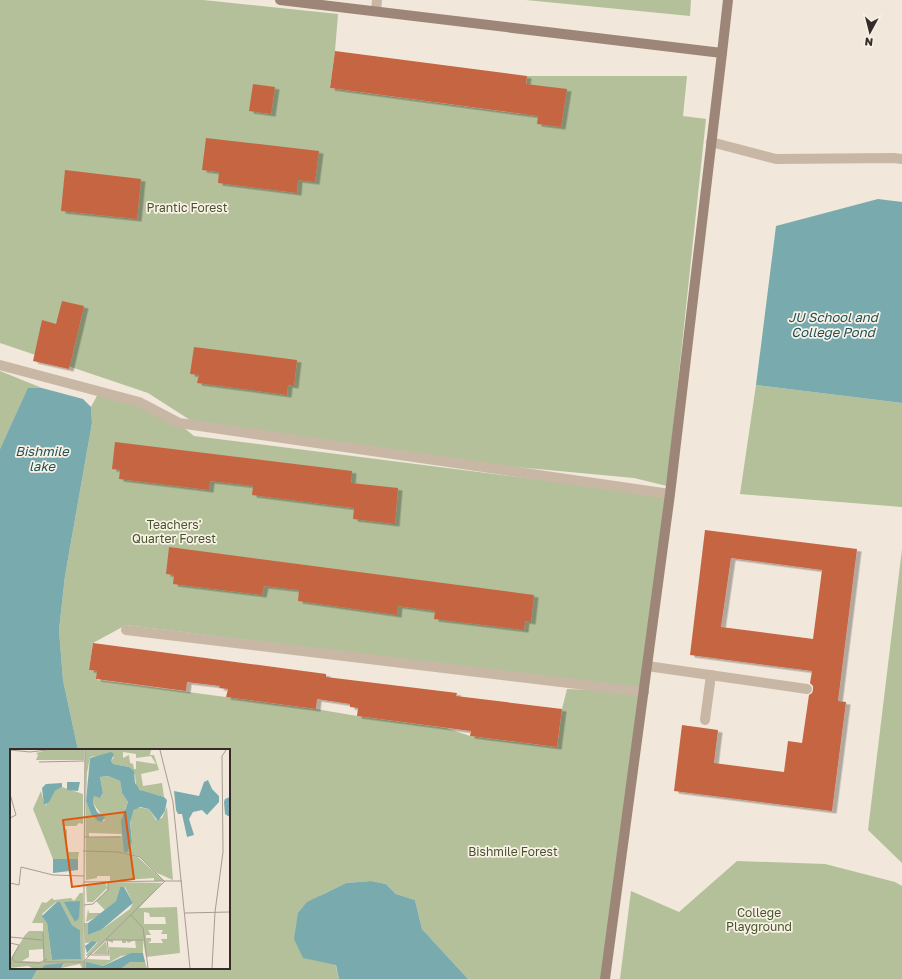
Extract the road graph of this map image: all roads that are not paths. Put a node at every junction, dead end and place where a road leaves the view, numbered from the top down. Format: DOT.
graph roads {
  1 [pos="280,0"];
  2 [pos="377,0"];
  3 [pos="728,0"];
  4 [pos="376,12"];
  5 [pos="722,52"];
  6 [pos="711,142"];
  7 [pos="902,159"];
  8 [pos="0,366"];
  9 [pos="670,494"];
  10 [pos="126,630"];
  11 [pos="647,666"];
  12 [pos="711,675"];
  13 [pos="807,689"];
  14 [pos="644,692"];
  15 [pos="705,720"];
  16 [pos="605,979"];
  1 -- 4 [label="street"];
  2 -- 4 [label="street"];
  3 -- 5 [label="street"];
  4 -- 5 [label="street"];
  5 -- 6 [label="street"];
  6 -- 7 [label="street"];
  6 -- 9 [label="street"];
  8 -- 9 [label="street"];
  9 -- 11 [label="street"];
  10 -- 14 [label="street"];
  11 -- 12 [label="street"];
  11 -- 14 [label="street"];
  12 -- 13 [label="street"];
  12 -- 15 [label="street"];
  14 -- 16 [label="street"];
}
